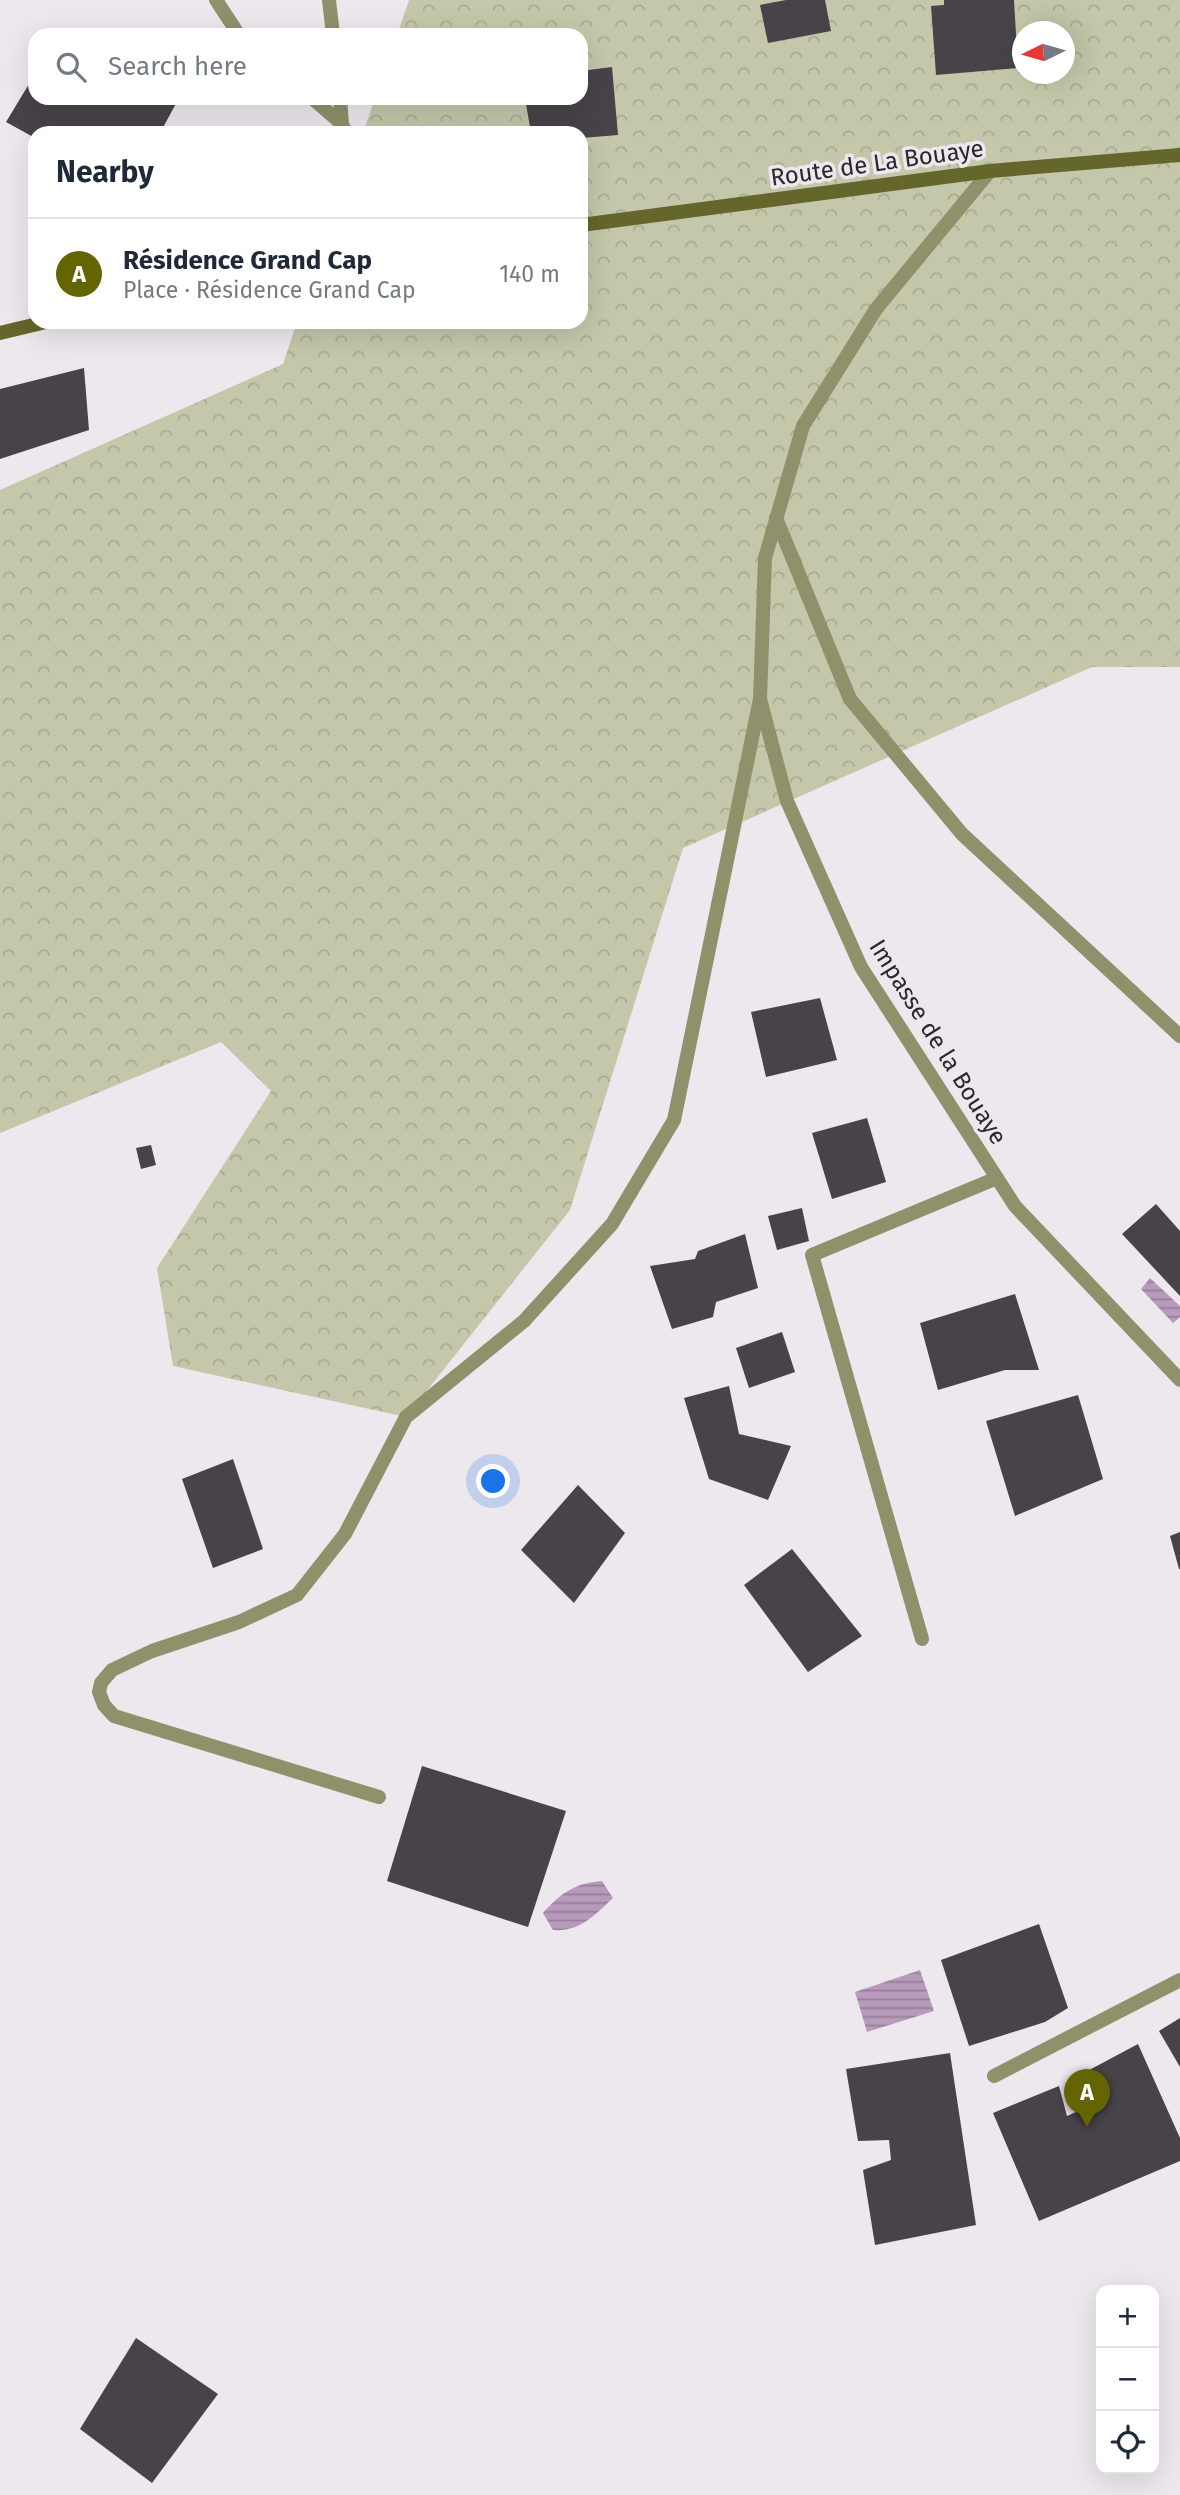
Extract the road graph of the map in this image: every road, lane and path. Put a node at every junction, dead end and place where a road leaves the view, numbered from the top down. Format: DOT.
graph roads {
  1 [pos="216,0"];
  2 [pos="329,0"];
  3 [pos="234,28"];
  4 [pos="332,28"];
  5 [pos="319,105"];
  6 [pos="341,105"];
  7 [pos="341,126"];
  8 [pos="344,126"];
  9 [pos="1180,155"];
  10 [pos="990,171"];
  11 [pos="588,224"];
  12 [pos="28,326"];
  13 [pos="0,333"];
  14 [pos="776,519"];
  15 [pos="760,699"];
  16 [pos="1180,1036"];
  17 [pos="997,1178"];
  18 [pos="1180,1380"];
  19 [pos="922,1639"];
  20 [pos="379,1797"];
  21 [pos="1180,1980"];
  22 [pos="994,2076"];
  1 -- 3 [label="street"];
  2 -- 4 [label="street"];
  5 -- 7 [label="street"];
  6 -- 8 [label="street"];
  9 -- 10 [label="main road, Route de La Bouaye"];
  10 -- 11 [label="main road, Route de La Bouaye"];
  10 -- 14 [label="street, Impasse de la Bouaye"];
  12 -- 13 [label="main road"];
  14 -- 15 [label="street, Impasse de la Bouaye"];
  14 -- 16 [label="street"];
  15 -- 17 [label="street, Impasse de la Bouaye"];
  15 -- 20 [label="street"];
  17 -- 18 [label="street, Impasse de la Bouaye"];
  17 -- 19 [label="street, Impasse de la Bouaye"];
  21 -- 22 [label="street"];
}
